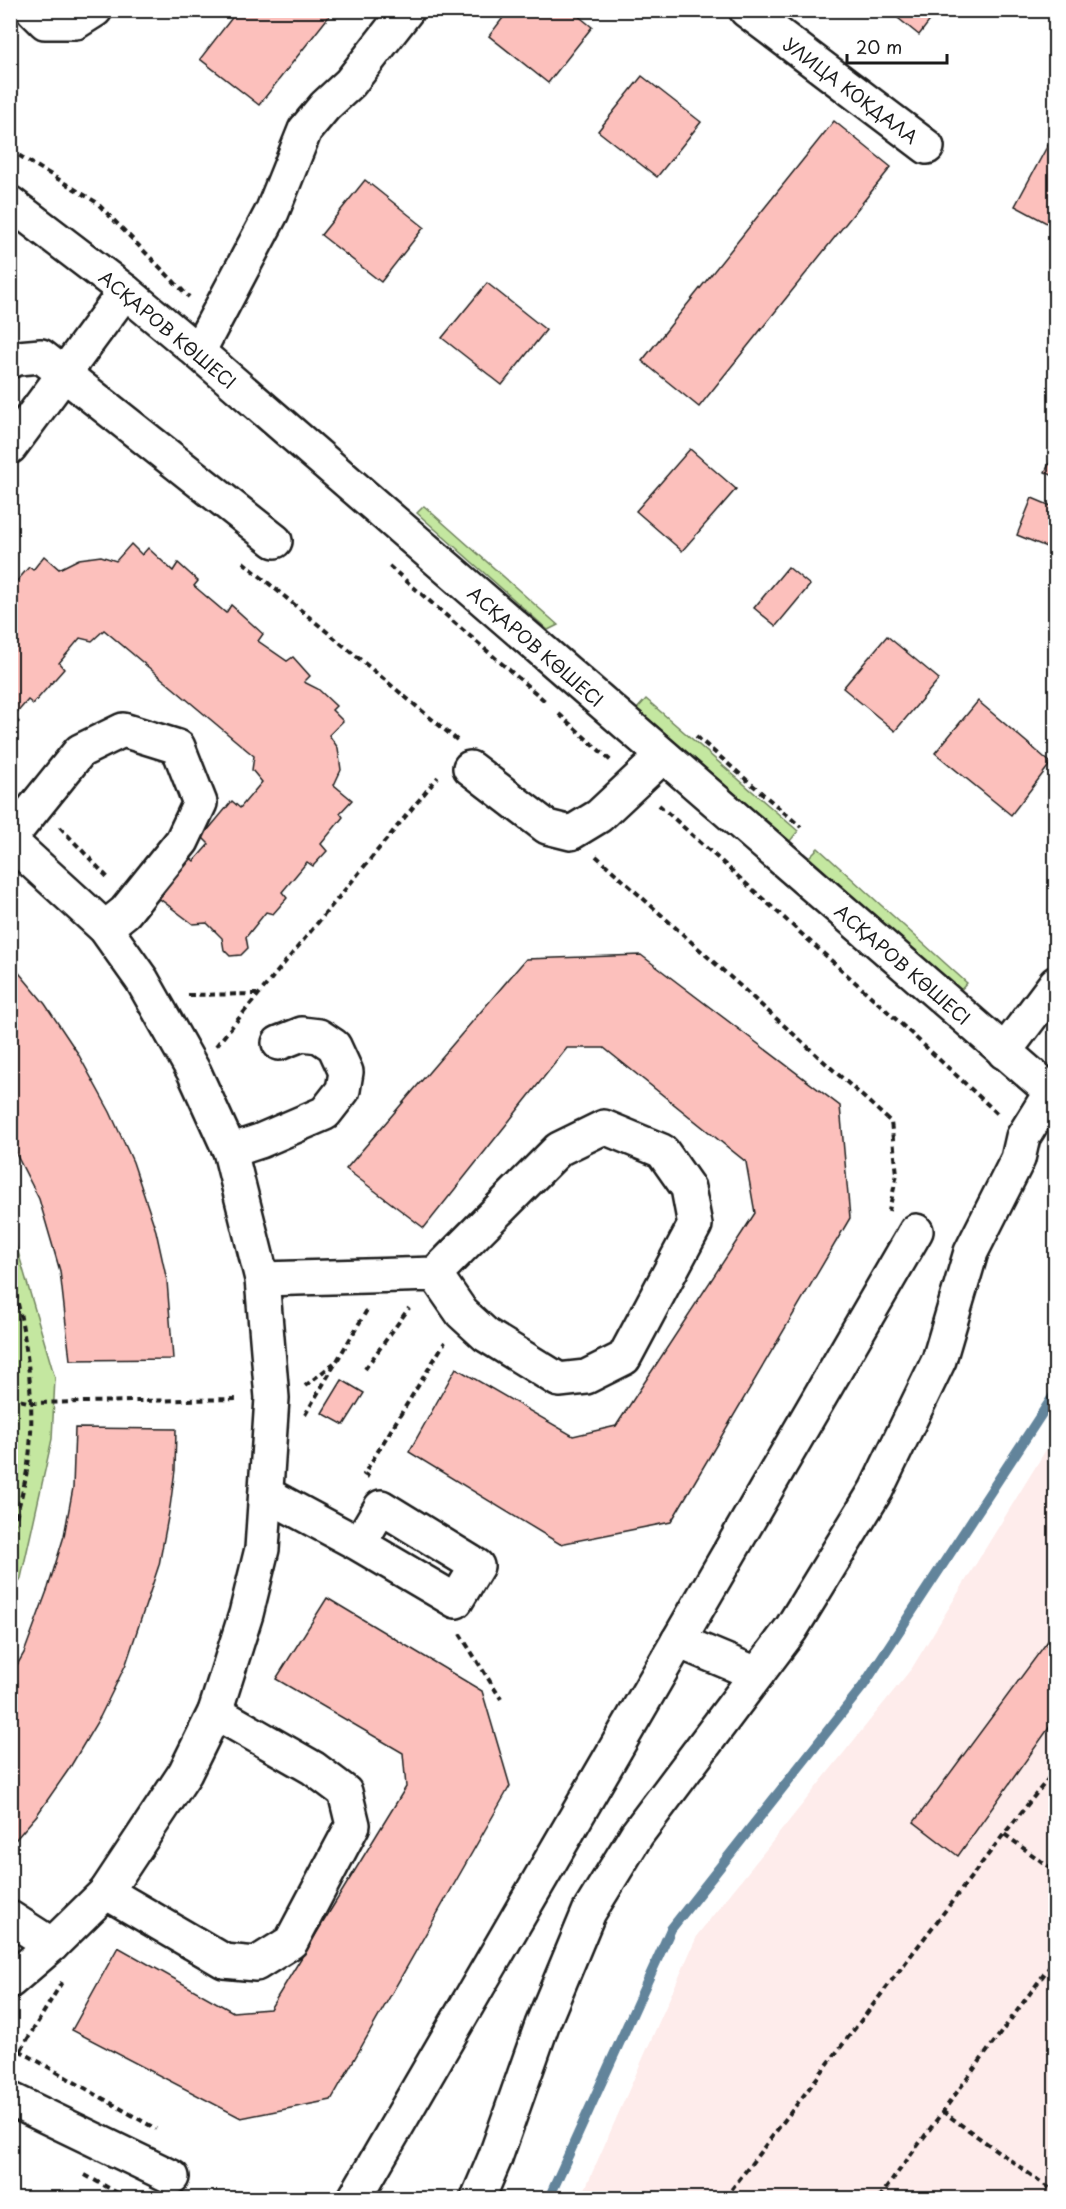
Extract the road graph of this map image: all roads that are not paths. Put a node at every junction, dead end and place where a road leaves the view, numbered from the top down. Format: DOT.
graph roads {
  1 [pos="33,10"];
  2 [pos="95,10"];
  3 [pos="407,10"];
  4 [pos="746,10"];
  5 [pos="927,147"];
  6 [pos="10,203"];
  7 [pos="125,291"];
  8 [pos="198,352"];
  9 [pos="10,361"];
  10 [pos="64,374"];
  11 [pos="10,447"];
  12 [pos="275,542"];
  13 [pos="663,756"];
  14 [pos="458,762"];
  15 [pos="10,840"];
  16 [pos="115,920"];
  17 [pos="1056,983"];
  18 [pos="279,1043"];
  19 [pos="1004,1052"];
  20 [pos="1053,1094"];
  21 [pos="230,1151"];
  22 [pos="902,1224"];
  23 [pos="435,1274"];
  24 [pos="262,1279"];
  25 [pos="266,1494"];
  26 [pos="359,1544"];
  27 [pos="678,1641"];
  28 [pos="757,1674"];
  29 [pos="215,1712"];
  30 [pos="106,1892"];
  31 [pos="10,1918"];
  32 [pos="52,1946"];
  33 [pos="10,1981"];
  34 [pos="10,2099"];
  35 [pos="172,2177"];
  36 [pos="355,2199"];
  37 [pos="478,2199"];
  1 -- 2 [label="street"];
  3 -- 8 [label="street"];
  4 -- 5 [label="street, УЛИЦА КОКДАЛА"];
  6 -- 7 [label="street, АСҚАРОВ КӨШЕСІ"];
  7 -- 8 [label="street, АСҚАРОВ КӨШЕСІ"];
  7 -- 10 [label="street"];
  8 -- 13 [label="street, АСҚАРОВ КӨШЕСІ"];
  9 -- 10 [label="street"];
  10 -- 11 [label="street"];
  10 -- 12 [label="street"];
  13 -- 14 [label="street"];
  13 -- 19 [label="street, АСҚАРОВ КӨШЕСІ"];
  15 -- 16 [label="street"];
  15 -- 16 [label="street"];
  16 -- 21 [label="street"];
  17 -- 19 [label="street"];
  18 -- 21 [label="street"];
  19 -- 20 [label="street, АСҚАРОВ КӨШЕСІ"];
  20 -- 28 [label="street"];
  21 -- 24 [label="street"];
  22 -- 27 [label="street"];
  23 -- 23 [label="street"];
  23 -- 24 [label="street"];
  24 -- 25 [label="street"];
  25 -- 26 [label="street"];
  25 -- 29 [label="street"];
  27 -- 28 [label="street"];
  27 -- 36 [label="street"];
  28 -- 37 [label="street"];
  29 -- 30 [label="street"];
  29 -- 30 [label="street"];
  30 -- 32 [label="street"];
  31 -- 32 [label="street"];
  32 -- 33 [label="street"];
  34 -- 35 [label="street"];
}
